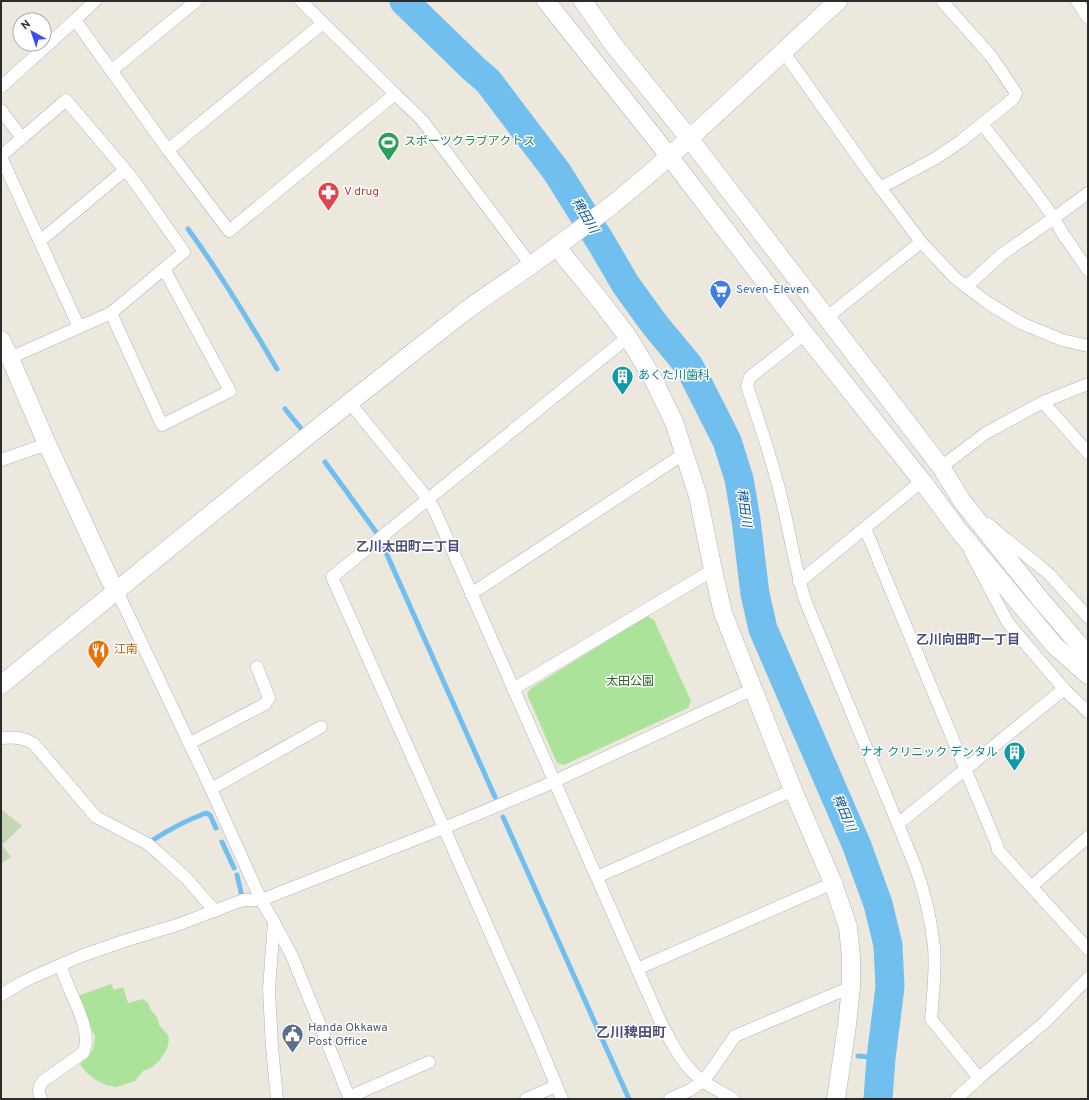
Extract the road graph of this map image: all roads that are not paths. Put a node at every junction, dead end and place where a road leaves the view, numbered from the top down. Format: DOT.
graph roads {
  1 [pos="95,1"];
  2 [pos="196,1"];
  3 [pos="301,1"];
  4 [pos="546,1"];
  5 [pos="583,1"];
  6 [pos="838,1"];
  7 [pos="942,1"];
  8 [pos="1077,1"];
  9 [pos="1088,18"];
  10 [pos="75,20"];
  11 [pos="323,23"];
  12 [pos="783,51"];
  13 [pos="112,71"];
  14 [pos="1,87"];
  15 [pos="396,94"];
  16 [pos="1,110"];
  17 [pos="982,124"];
  18 [pos="22,138"];
  19 [pos="689,138"];
  20 [pos="168,150"];
  21 [pos="1,156"];
  22 [pos="669,156"];
  23 [pos="125,170"];
  24 [pos="880,188"];
  25 [pos="1088,193"];
  26 [pos="1054,218"];
  27 [pos="40,241"];
  28 [pos="921,242"];
  29 [pos="561,243"];
  30 [pos="531,265"];
  31 [pos="164,269"];
  32 [pos="1088,270"];
  33 [pos="966,287"];
  34 [pos="111,313"];
  35 [pos="826,318"];
  36 [pos="79,327"];
  37 [pos="805,334"];
  38 [pos="628,338"];
  39 [pos="1,340"];
  40 [pos="1088,346"];
  41 [pos="10,358"];
  42 [pos="1088,384"];
  43 [pos="1043,402"];
  44 [pos="350,403"];
  45 [pos="47,444"];
  46 [pos="684,453"];
  47 [pos="1088,453"];
  48 [pos="1,460"];
  49 [pos="941,467"];
  50 [pos="922,481"];
  51 [pos="428,499"];
  52 [pos="962,501"];
  53 [pos="864,528"];
  54 [pos="960,532"];
  55 [pos="713,570"];
  56 [pos="799,582"];
  57 [pos="116,591"];
  58 [pos="471,594"];
  59 [pos="1088,617"];
  60 [pos="1088,654"];
  61 [pos="257,667"];
  62 [pos="1088,675"];
  63 [pos="1,685"];
  64 [pos="513,689"];
  65 [pos="753,689"];
  66 [pos="1064,689"];
  67 [pos="1088,712"];
  68 [pos="321,727"];
  69 [pos="1,738"];
  70 [pos="190,743"];
  71 [pos="965,768"];
  72 [pos="554,782"];
  73 [pos="211,789"];
  74 [pos="794,790"];
  75 [pos="898,824"];
  76 [pos="444,828"];
  77 [pos="1088,837"];
  78 [pos="597,878"];
  79 [pos="833,883"];
  80 [pos="1032,886"];
  81 [pos="261,900"];
  82 [pos="215,910"];
  83 [pos="274,922"];
  84 [pos="1088,949"];
  85 [pos="61,965"];
  86 [pos="637,969"];
  87 [pos="1088,978"];
  88 [pos="850,987"];
  89 [pos="1,995"];
  90 [pos="429,1062"];
  91 [pos="979,1078"];
  92 [pos="703,1081"];
  93 [pos="556,1086"];
  94 [pos="349,1098"];
  95 [pos="41,1099"];
  96 [pos="277,1099"];
  97 [pos="526,1099"];
  98 [pos="562,1099"];
  99 [pos="670,1099"];
  100 [pos="733,1099"];
  101 [pos="836,1099"];
  102 [pos="956,1099"];
  1 -- 10 [label="street"];
  2 -- 13 [label="street"];
  3 -- 11 [label="street"];
  4 -- 22 [label="street"];
  5 -- 19 [label="street"];
  6 -- 12 [label="street"];
  7 -- 17 [label="street"];
  8 -- 9 [label="street"];
  10 -- 13 [label="street"];
  10 -- 14 [label="street"];
  11 -- 15 [label="street"];
  11 -- 20 [label="street"];
  12 -- 19 [label="street"];
  12 -- 24 [label="street"];
  13 -- 20 [label="street"];
  15 -- 20 [label="street"];
  15 -- 30 [label="street"];
  16 -- 18 [label="street"];
  17 -- 24 [label="street"];
  17 -- 26 [label="street"];
  18 -- 21 [label="street"];
  18 -- 23 [label="street"];
  19 -- 22 [label="street"];
  19 -- 35 [label="street"];
  21 -- 27 [label="street"];
  22 -- 29 [label="street"];
  22 -- 37 [label="street"];
  23 -- 27 [label="street"];
  23 -- 31 [label="street"];
  24 -- 28 [label="street"];
  25 -- 26 [label="street"];
  26 -- 32 [label="street"];
  26 -- 33 [label="street"];
  27 -- 36 [label="street"];
  28 -- 33 [label="street"];
  28 -- 35 [label="street"];
  29 -- 30 [label="street"];
  29 -- 38 [label="street"];
  30 -- 44 [label="street"];
  31 -- 34 [label="street"];
  31 -- 34 [label="street"];
  33 -- 40 [label="street"];
  34 -- 36 [label="street"];
  35 -- 49 [label="street"];
  36 -- 41 [label="street"];
  37 -- 50 [label="street"];
  37 -- 56 [label="street"];
  38 -- 46 [label="street"];
  38 -- 51 [label="street"];
  39 -- 41 [label="street"];
  41 -- 45 [label="street"];
  42 -- 43 [label="street"];
  43 -- 47 [label="street"];
  43 -- 49 [label="street"];
  44 -- 51 [label="street"];
  44 -- 57 [label="street"];
  45 -- 48 [label="street"];
  45 -- 57 [label="street"];
  46 -- 55 [label="street"];
  46 -- 58 [label="street"];
  49 -- 52 [label="street"];
  50 -- 53 [label="street"];
  50 -- 54 [label="street"];
  51 -- 58 [label="street"];
  51 -- 76 [label="street"];
  52 -- 59 [label="street"];
  52 -- 60 [label="street"];
  53 -- 56 [label="street"];
  53 -- 71 [label="street"];
  54 -- 62 [label="street"];
  54 -- 66 [label="street"];
  55 -- 64 [label="street"];
  55 -- 65 [label="street"];
  56 -- 75 [label="street"];
  57 -- 63 [label="street"];
  57 -- 70 [label="street"];
  58 -- 64 [label="street"];
  61 -- 70 [label="street"];
  64 -- 72 [label="street"];
  65 -- 72 [label="street"];
  65 -- 74 [label="street"];
  66 -- 67 [label="street"];
  66 -- 71 [label="street"];
  68 -- 73 [label="street"];
  69 -- 82 [label="street"];
  70 -- 73 [label="street"];
  71 -- 75 [label="street"];
  71 -- 80 [label="street"];
  72 -- 76 [label="street"];
  72 -- 78 [label="street"];
  73 -- 81 [label="street"];
  74 -- 78 [label="street"];
  74 -- 79 [label="street"];
  75 -- 91 [label="street"];
  76 -- 81 [label="street"];
  76 -- 93 [label="street"];
  77 -- 80 [label="street"];
  78 -- 86 [label="street"];
  79 -- 86 [label="street"];
  79 -- 88 [label="street"];
  80 -- 84 [label="street"];
  81 -- 82 [label="street"];
  81 -- 83 [label="street"];
  82 -- 85 [label="street"];
  83 -- 94 [label="street"];
  83 -- 96 [label="street"];
  85 -- 89 [label="street"];
  85 -- 95 [label="street"];
  86 -- 92 [label="street"];
  87 -- 91 [label="street"];
  88 -- 92 [label="street"];
  88 -- 101 [label="street"];
  90 -- 94 [label="street"];
  91 -- 102 [label="street"];
  92 -- 99 [label="street"];
  92 -- 100 [label="street"];
  93 -- 97 [label="street"];
  93 -- 98 [label="street"];
}
